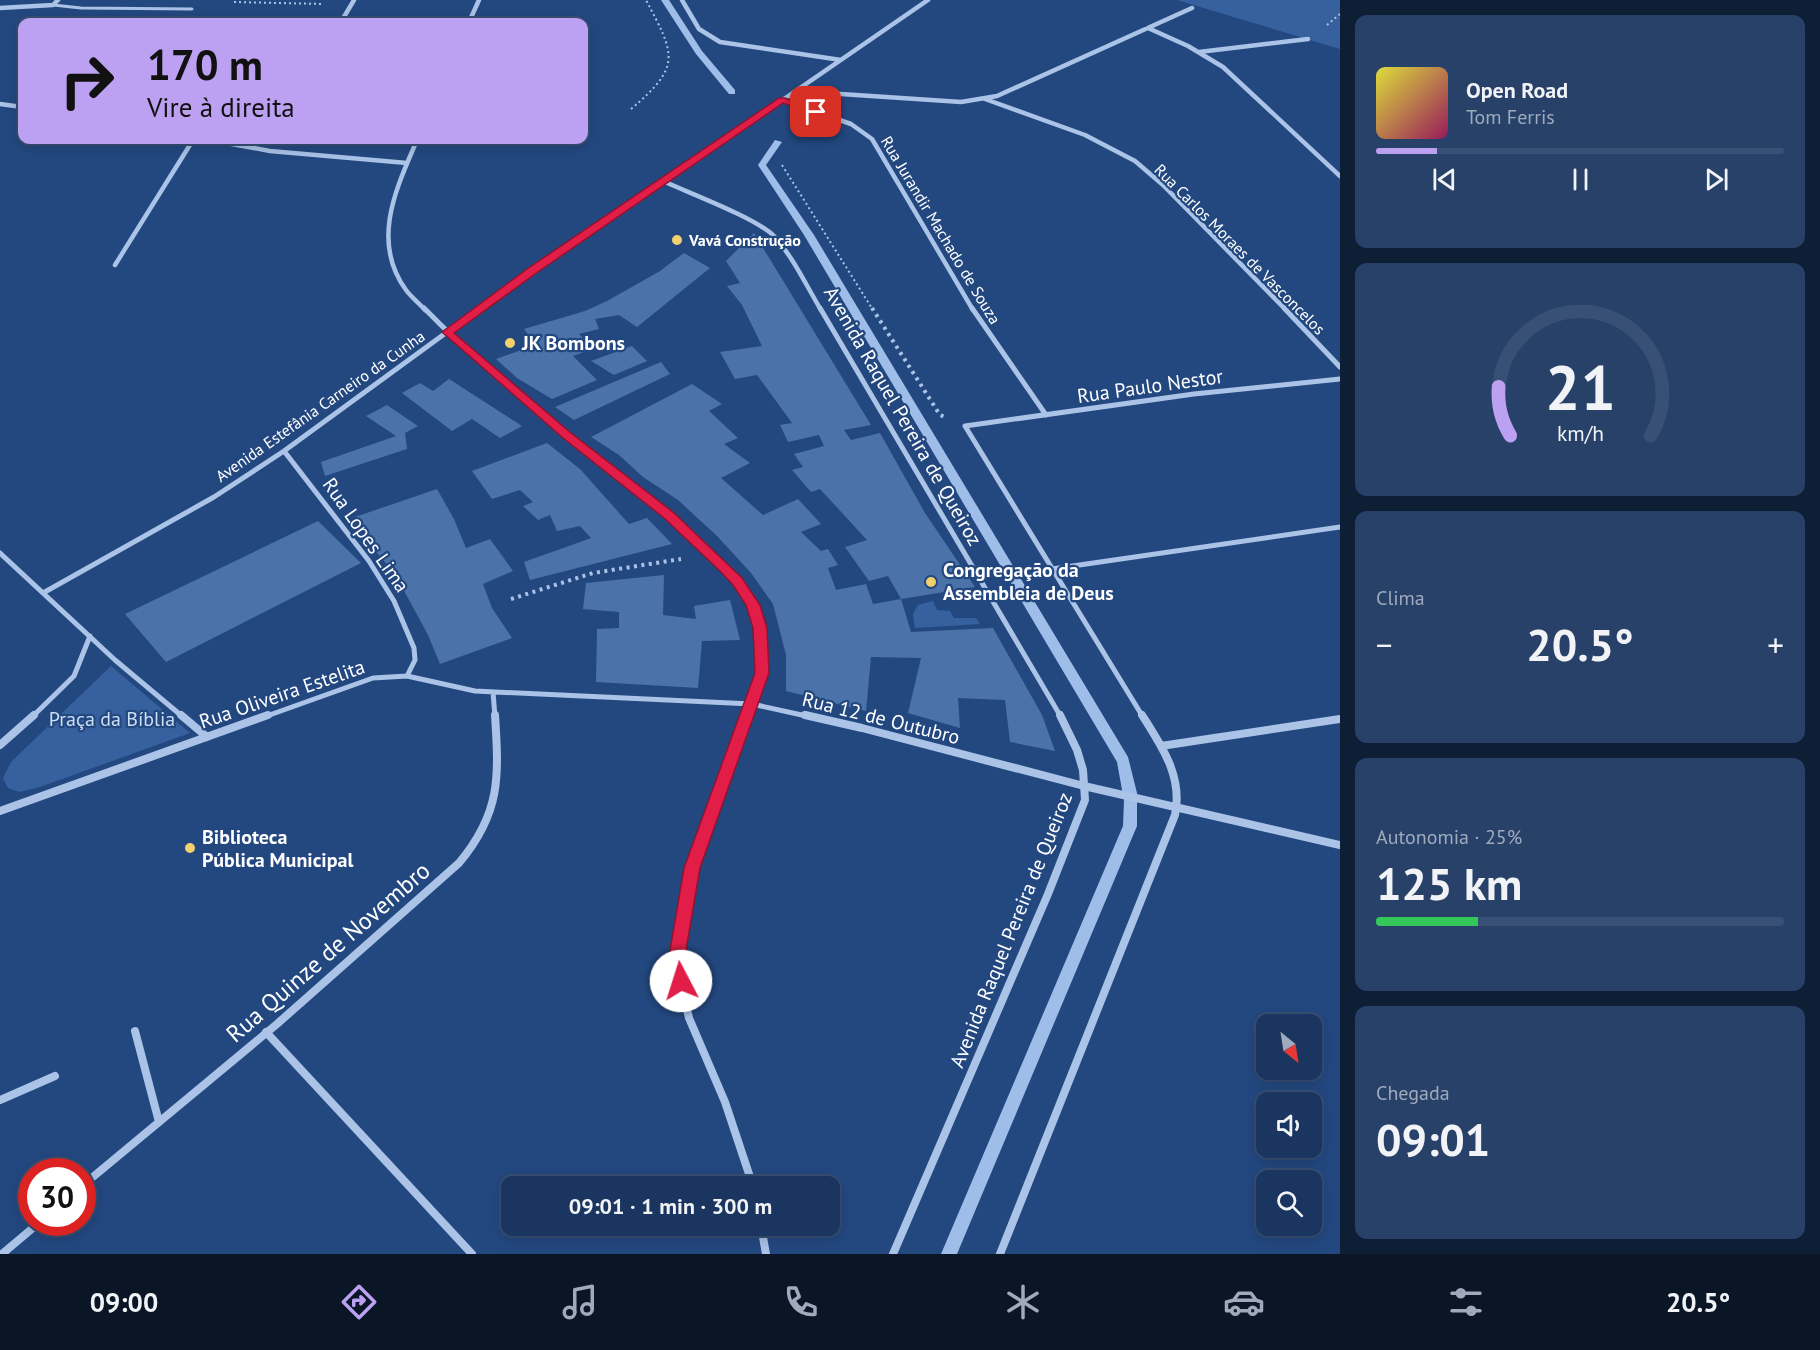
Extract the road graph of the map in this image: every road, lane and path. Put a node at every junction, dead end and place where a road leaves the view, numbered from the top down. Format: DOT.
graph roads {
  1 [pos="58,0"];
  2 [pos="354,0"];
  3 [pos="479,0"];
  4 [pos="682,0"];
  5 [pos="928,0"];
  6 [pos="647,1"];
  7 [pos="654,1"];
  8 [pos="234,2"];
  9 [pos="53,5"];
  10 [pos="351,5"];
  11 [pos="0,8"];
  12 [pos="1192,8"];
  13 [pos="192,9"];
  14 [pos="343,18"];
  15 [pos="471,18"];
  16 [pos="1148,28"];
  17 [pos="1308,39"];
  18 [pos="1198,52"];
  19 [pos="841,60"];
  20 [pos="796,91"];
  21 [pos="985,99"];
  22 [pos="782,100"];
  23 [pos="0,104"];
  24 [pos="18,106"];
  25 [pos="631,109"];
  26 [pos="191,144"];
  27 [pos="232,144"];
  28 [pos="415,144"];
  29 [pos="407,163"];
  30 [pos="782,165"];
  31 [pos="1340,176"];
  32 [pos="663,182"];
  33 [pos="115,265"];
  34 [pos="447,332"];
  35 [pos="1340,367"];
  36 [pos="1340,379"];
  37 [pos="1046,415"];
  38 [pos="964,426"];
  39 [pos="285,451"];
  40 [pos="1340,527"];
  41 [pos="0,553"];
  42 [pos="712,554"];
  43 [pos="1052,569"];
  44 [pos="1023,573"];
  45 [pos="1002,576"];
  46 [pos="43,593"];
  47 [pos="511,599"];
  48 [pos="90,636"];
  49 [pos="407,676"];
  50 [pos="493,692"];
  51 [pos="752,704"];
  52 [pos="1340,719"];
  53 [pos="207,737"];
  54 [pos="0,745"];
  55 [pos="1161,746"];
  56 [pos="1084,786"];
  57 [pos="1179,808"];
  58 [pos="0,811"];
  59 [pos="1340,845"];
  60 [pos="135,1031"];
  61 [pos="266,1032"];
  62 [pos="55,1076"];
  63 [pos="0,1100"];
  64 [pos="159,1122"];
  65 [pos="96,1174"];
  66 [pos="750,1176"];
  67 [pos="23,1236"];
  68 [pos="763,1236"];
  69 [pos="2,1254"];
  70 [pos="472,1254"];
  71 [pos="766,1254"];
  72 [pos="893,1254"];
  73 [pos="1000,1254"];
  1 -- 9 [label="street"];
  2 -- 10 [label="street"];
  3 -- 15 [label="street"];
  4 -- 19 [label="street"];
  5 -- 19 [label="street, Avenida Estefânia Carneiro da Cunha"];
  6 -- 7 [label="path"];
  6 -- 25 [label="path"];
  8 -- 10 [label="path"];
  9 -- 11 [label="street"];
  9 -- 13 [label="lane"];
  10 -- 14 [label="street"];
  12 -- 16 [label="street"];
  16 -- 18 [label="street"];
  16 -- 21 [label="street"];
  17 -- 18 [label="street"];
  18 -- 31 [label="street"];
  19 -- 20 [label="street, Avenida Estefânia Carneiro da Cunha"];
  20 -- 21 [label="street"];
  20 -- 22 [label="street, Avenida Estefânia Carneiro da Cunha"];
  21 -- 35 [label="street, Rua Carlos Moraes de Vasconcelos"];
  22 -- 32 [label="street, Avenida Estefânia Carneiro da Cunha"];
  22 -- 37 [label="street, Rua Jurandir Machado de Souza"];
  23 -- 24 [label="street"];
  26 -- 33 [label="street"];
  27 -- 29 [label="street"];
  28 -- 29 [label="street"];
  29 -- 34 [label="street"];
  30 -- 38 [label="path"];
  32 -- 34 [label="street, Avenida Estefânia Carneiro da Cunha"];
  32 -- 56 [label="street, Avenida Raquel Pereira de Queiroz"];
  34 -- 39 [label="street, Avenida Estefânia Carneiro da Cunha"];
  34 -- 42 [label="street"];
  36 -- 37 [label="street, Rua Paulo Nestor"];
  37 -- 38 [label="street, Rua Paulo Nestor"];
  38 -- 43 [label="street"];
  39 -- 46 [label="street, Avenida Estefânia Carneiro da Cunha"];
  39 -- 49 [label="street, Rua Lopes Lima"];
  40 -- 43 [label="street"];
  41 -- 46 [label="street"];
  42 -- 47 [label="path"];
  42 -- 51 [label="street"];
  43 -- 55 [label="street"];
  44 -- 45 [label="path"];
  46 -- 48 [label="street"];
  48 -- 53 [label="street"];
  48 -- 54 [label="street"];
  49 -- 50 [label="street, Rua 12 de Outubro"];
  49 -- 53 [label="street, Rua Oliveira Estelita"];
  50 -- 51 [label="street, Rua 12 de Outubro"];
  50 -- 61 [label="street, Rua Quinze de Novembro"];
  51 -- 56 [label="street, Rua 12 de Outubro"];
  51 -- 66 [label="street"];
  52 -- 55 [label="street"];
  53 -- 58 [label="street, Rua Oliveira Estelita"];
  55 -- 57 [label="street"];
  56 -- 57 [label="street, Rua 12 de Outubro"];
  56 -- 72 [label="street, Avenida Raquel Pereira de Queiroz"];
  57 -- 59 [label="street, Rua 12 de Outubro"];
  57 -- 73 [label="street"];
  60 -- 64 [label="street"];
  61 -- 64 [label="street, Rua Quinze de Novembro"];
  61 -- 70 [label="street"];
  62 -- 63 [label="street"];
  64 -- 65 [label="street, Rua Quinze de Novembro"];
  67 -- 69 [label="street"];
  68 -- 71 [label="street"];
}
